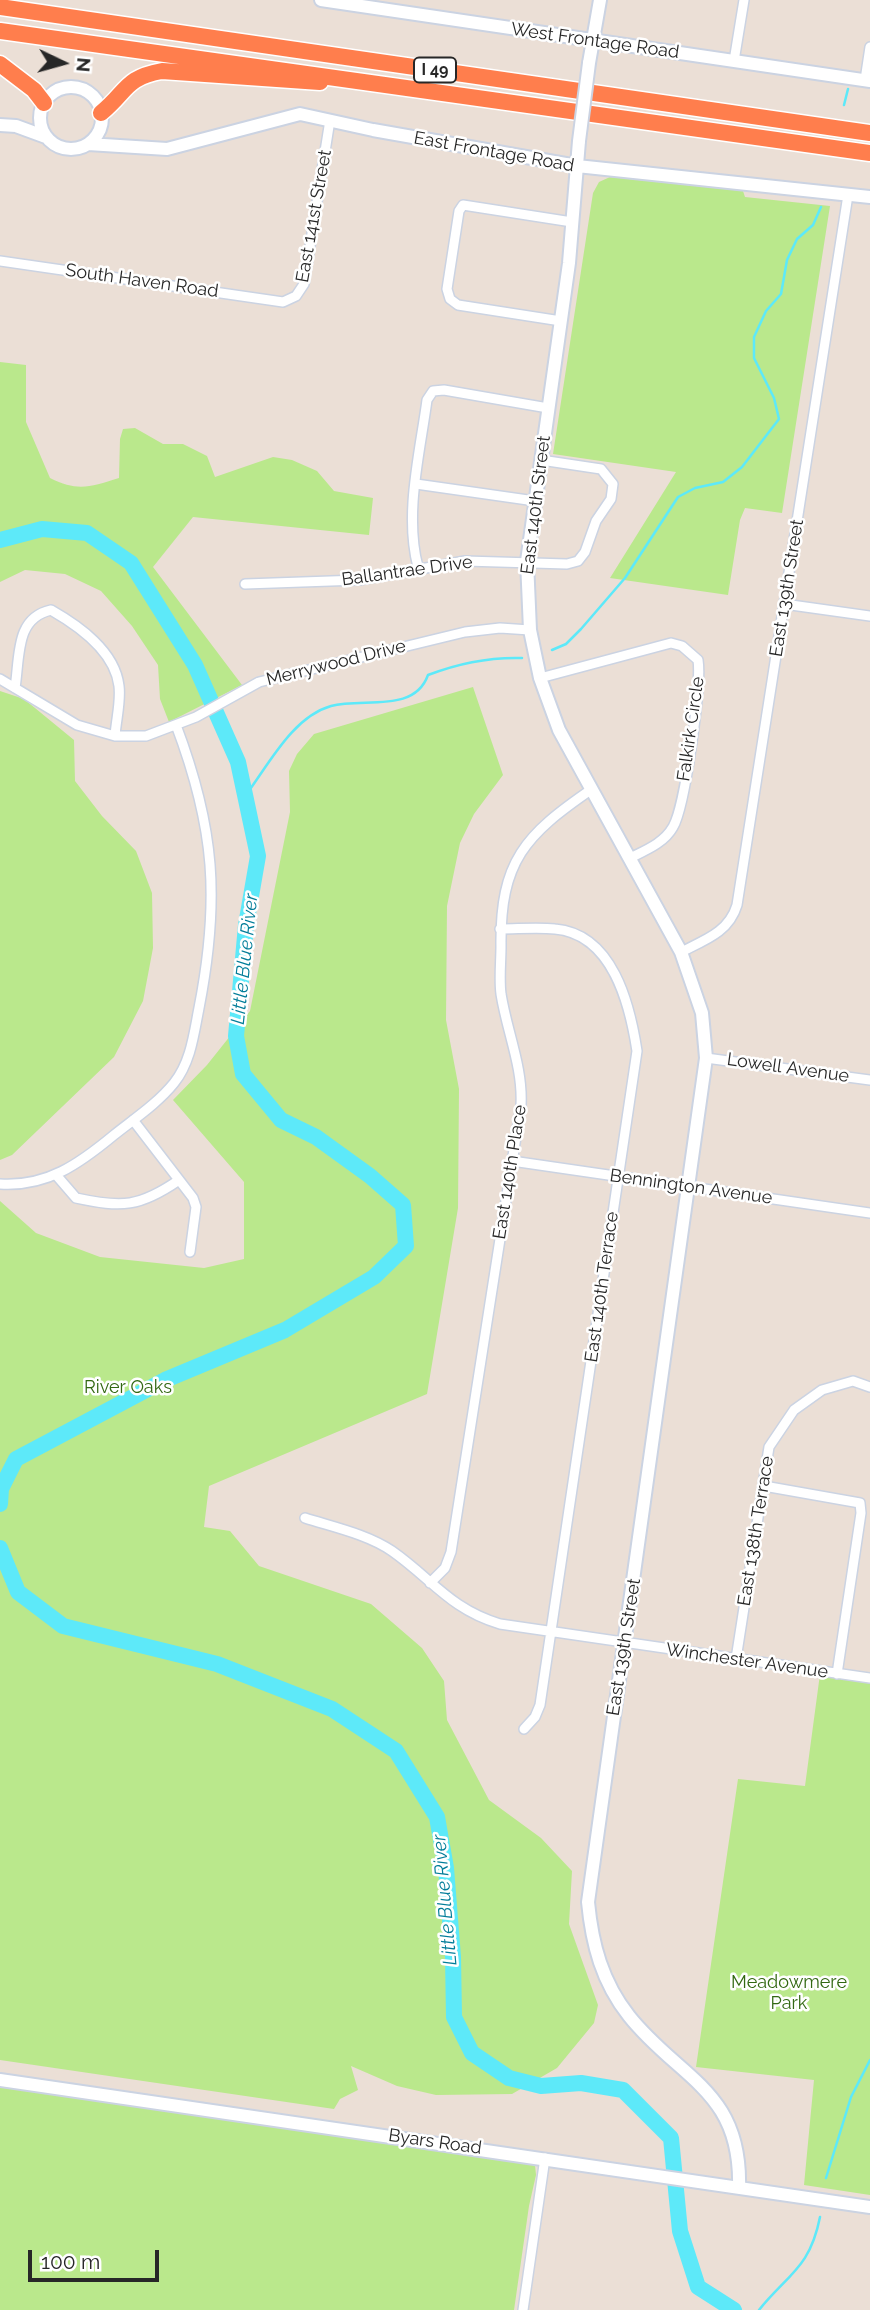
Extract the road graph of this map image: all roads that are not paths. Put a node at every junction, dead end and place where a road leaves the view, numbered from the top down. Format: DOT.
graph roads {
  1 [pos="321,0"];
  2 [pos="600,0"];
  3 [pos="744,0"];
  4 [pos="356,3"];
  5 [pos="0,7"];
  6 [pos="0,31"];
  7 [pos="593,41"];
  8 [pos="870,47"];
  9 [pos="734,61"];
  10 [pos="0,64"];
  11 [pos="346,78"];
  12 [pos="867,80"];
  13 [pos="42,108"];
  14 [pos="101,119"];
  15 [pos="330,120"];
  16 [pos="0,125"];
  17 [pos="16,126"];
  18 [pos="870,133"];
  19 [pos="47,137"];
  20 [pos="88,144"];
  21 [pos="124,144"];
  22 [pos="870,153"];
  23 [pos="577,166"];
  24 [pos="848,195"];
  25 [pos="870,197"];
  26 [pos="572,222"];
  27 [pos="0,261"];
  28 [pos="283,302"];
  29 [pos="561,321"];
  30 [pos="548,408"];
  31 [pos="541,460"];
  32 [pos="416,484"];
  33 [pos="535,501"];
  34 [pos="527,561"];
  35 [pos="418,567"];
  36 [pos="245,584"];
  37 [pos="784,604"];
  38 [pos="870,616"];
  39 [pos="530,630"];
  40 [pos="540,678"];
  41 [pos="0,679"];
  42 [pos="15,688"];
  43 [pos="176,725"];
  44 [pos="115,736"];
  45 [pos="592,789"];
  46 [pos="630,858"];
  47 [pos="500,929"];
  48 [pos="681,952"];
  49 [pos="706,1058"];
  50 [pos="870,1080"];
  51 [pos="133,1120"];
  52 [pos="512,1161"];
  53 [pos="57,1176"];
  54 [pos="618,1176"];
  55 [pos="179,1180"];
  56 [pos="0,1184"];
  57 [pos="688,1187"];
  58 [pos="870,1213"];
  59 [pos="190,1252"];
  60 [pos="870,1387"];
  61 [pos="764,1486"];
  62 [pos="305,1518"];
  63 [pos="430,1583"];
  64 [pos="551,1632"];
  65 [pos="624,1644"];
  66 [pos="736,1659"];
  67 [pos="836,1674"];
  68 [pos="870,1678"];
  69 [pos="524,1729"];
  70 [pos="0,2080"];
  71 [pos="545,2158"];
  72 [pos="739,2188"];
  73 [pos="870,2207"];
  74 [pos="523,2310"];
  1 -- 4 [label="street, West Frontage Road"];
  2 -- 7 [label="street, East 140th Street"];
  3 -- 9 [label="street"];
  4 -- 7 [label="street, West Frontage Road"];
  5 -- 18 [label="highway, I 49"];
  6 -- 11 [label="highway, I 49"];
  7 -- 9 [label="street, West Frontage Road"];
  7 -- 23 [label="street, East 140th Street, bridge"];
  8 -- 12 [label="street"];
  9 -- 12 [label="street, West Frontage Road"];
  10 -- 13 [label="highway"];
  11 -- 14 [label="highway"];
  11 -- 22 [label="highway, I 49"];
  13 -- 14 [label="street"];
  13 -- 17 [label="street"];
  13 -- 19 [label="street"];
  14 -- 20 [label="street"];
  14 -- 21 [label="street"];
  15 -- 21 [label="street, East Frontage Road"];
  15 -- 23 [label="street, East Frontage Road"];
  15 -- 28 [label="street, East 141st Street"];
  16 -- 17 [label="street"];
  17 -- 19 [label="street"];
  19 -- 20 [label="street"];
  20 -- 21 [label="street, East Frontage Road"];
  23 -- 24 [label="street, East Frontage Road"];
  23 -- 26 [label="street, East 140th Street"];
  24 -- 25 [label="street, East Frontage Road"];
  24 -- 37 [label="street, East 139th Street"];
  26 -- 29 [label="street, East 140th Street"];
  26 -- 29 [label="street"];
  27 -- 28 [label="street, South Haven Road"];
  29 -- 30 [label="street, East 140th Street"];
  30 -- 31 [label="street, East 140th Street"];
  30 -- 32 [label="street"];
  31 -- 33 [label="street, East 140th Street"];
  31 -- 34 [label="street, Ballantrae Drive"];
  32 -- 33 [label="street"];
  32 -- 35 [label="street"];
  33 -- 34 [label="street, East 140th Street"];
  34 -- 35 [label="street, Ballantrae Drive"];
  34 -- 39 [label="street, East 140th Street"];
  35 -- 36 [label="street, Ballantrae Drive"];
  37 -- 38 [label="street"];
  37 -- 48 [label="street, East 139th Street"];
  39 -- 40 [label="street, East 140th Street"];
  39 -- 43 [label="street, Merrywood Drive"];
  40 -- 45 [label="street, East 140th Street"];
  40 -- 46 [label="street, Falkirk Circle"];
  41 -- 42 [label="street, Merrywood Drive"];
  42 -- 44 [label="street, Merrywood Drive"];
  42 -- 44 [label="street"];
  43 -- 44 [label="street, Merrywood Drive"];
  43 -- 51 [label="street"];
  45 -- 46 [label="street, East 140th Street"];
  45 -- 47 [label="street, East 140th Place"];
  46 -- 48 [label="street, East 140th Street"];
  47 -- 52 [label="street, East 140th Place"];
  47 -- 54 [label="street, East 140th Terrace"];
  48 -- 49 [label="street, East 140th Street"];
  49 -- 50 [label="street, Lowell Avenue"];
  49 -- 57 [label="street, East 139th Street"];
  51 -- 53 [label="street"];
  51 -- 55 [label="street"];
  52 -- 54 [label="street, Bennington Avenue"];
  52 -- 63 [label="street, East 140th Place"];
  53 -- 55 [label="street"];
  53 -- 56 [label="street"];
  54 -- 57 [label="street, Bennington Avenue"];
  54 -- 64 [label="street, East 140th Terrace"];
  55 -- 59 [label="street"];
  57 -- 58 [label="street, Bennington Avenue"];
  57 -- 65 [label="street, East 139th Street"];
  60 -- 61 [label="street, East 138th Terrace"];
  61 -- 66 [label="street, East 138th Terrace"];
  61 -- 67 [label="street"];
  62 -- 63 [label="street, Winchester Avenue"];
  63 -- 64 [label="street, Winchester Avenue"];
  64 -- 65 [label="street, Winchester Avenue"];
  64 -- 69 [label="street, East 140th Terrace"];
  65 -- 66 [label="street, Winchester Avenue"];
  65 -- 72 [label="street, East 139th Street"];
  66 -- 67 [label="street, Winchester Avenue"];
  67 -- 68 [label="street, Winchester Avenue"];
  70 -- 71 [label="street, Byars Road"];
  71 -- 72 [label="street, Byars Road"];
  71 -- 74 [label="street"];
  72 -- 73 [label="street, Byars Road"];
}
